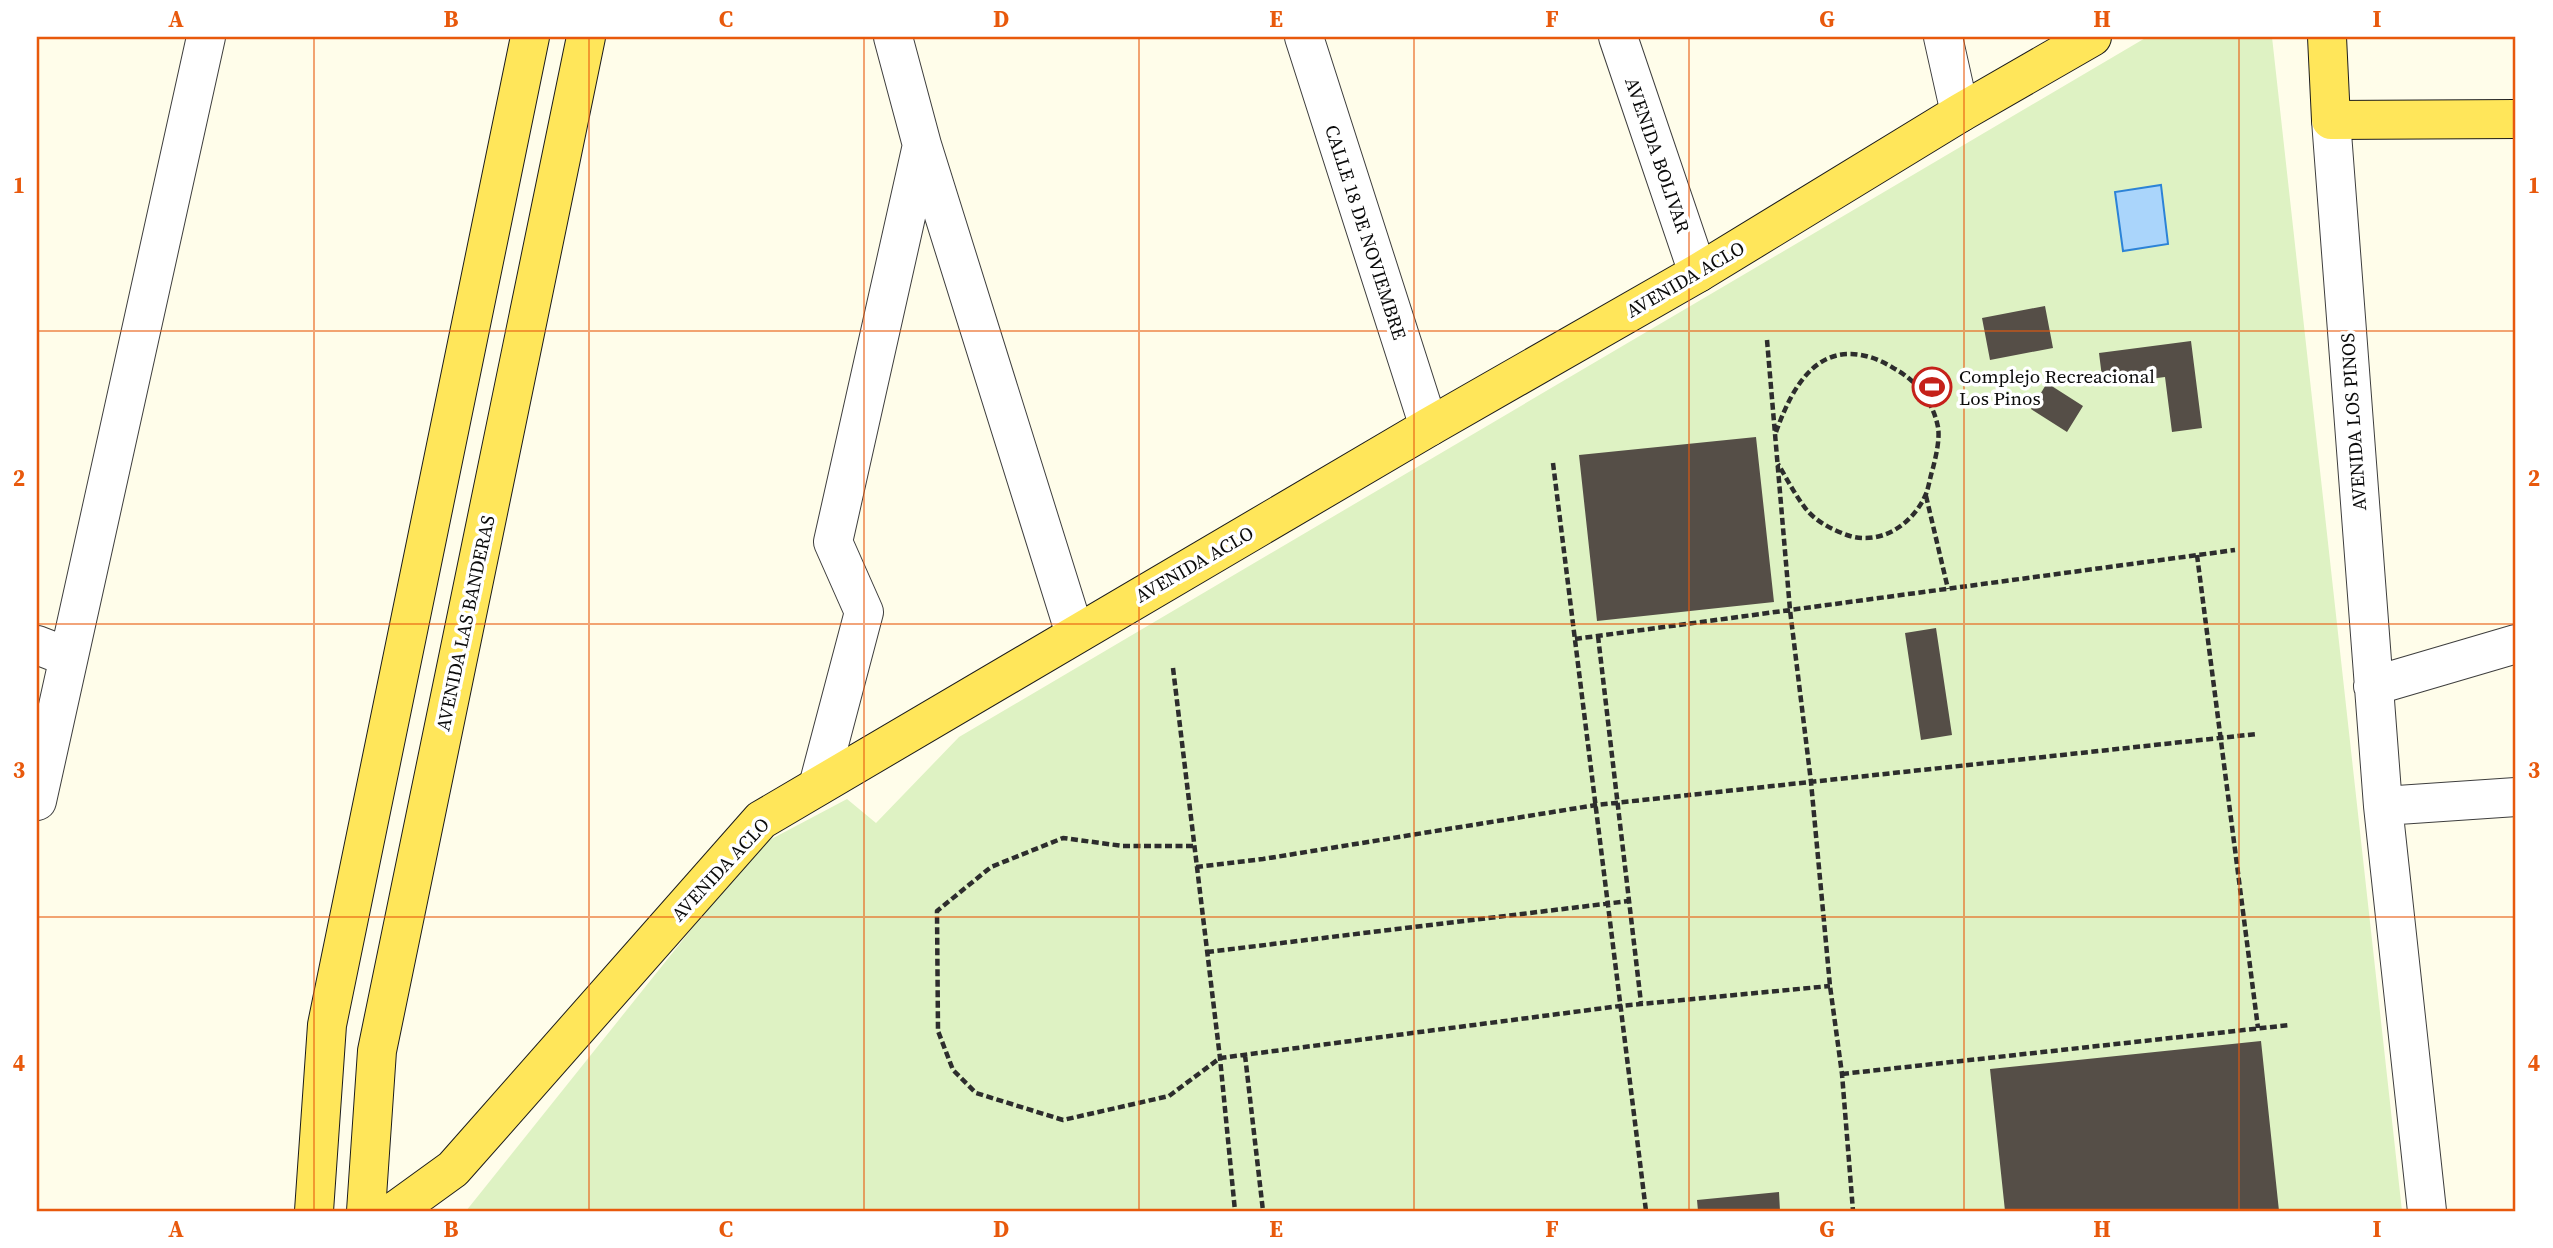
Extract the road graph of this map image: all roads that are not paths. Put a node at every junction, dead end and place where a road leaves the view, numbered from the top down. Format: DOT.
graph roads {
  1 [pos="205,37"];
  2 [pos="530,37"];
  3 [pos="586,37"];
  4 [pos="893,37"];
  5 [pos="1304,37"];
  6 [pos="1618,37"];
  7 [pos="1943,37"];
  8 [pos="2092,37"];
  9 [pos="2327,37"];
  10 [pos="1960,113"];
  11 [pos="2331,120"];
  12 [pos="2516,120"];
  13 [pos="922,145"];
  14 [pos="1698,273"];
  15 [pos="1429,427"];
  16 [pos="1075,634"];
  17 [pos="2516,644"];
  18 [pos="52,651"];
  19 [pos="2373,687"];
  20 [pos="818,786"];
  21 [pos="2516,797"];
  22 [pos="37,801"];
  23 [pos="2383,806"];
  24 [pos="314,1211"];
  25 [pos="366,1211"];
  26 [pos="395,1211"];
  27 [pos="2427,1211"];
  1 -- 18 [label="street"];
  2 -- 24 [label="main road"];
  3 -- 25 [label="main road, AVENIDA LAS BANDERAS"];
  4 -- 13 [label="street"];
  5 -- 15 [label="street, CALLE 18 DE NOVIEMBRE"];
  6 -- 14 [label="street, AVENIDA BOLIVAR"];
  7 -- 10 [label="street"];
  8 -- 10 [label="main road, AVENIDA ACLO"];
  9 -- 11 [label="main road, AVENIDA LOS PINOS"];
  10 -- 14 [label="main road, AVENIDA ACLO"];
  11 -- 12 [label="main road"];
  11 -- 19 [label="street, AVENIDA LOS PINOS"];
  13 -- 16 [label="street"];
  13 -- 20 [label="street"];
  14 -- 15 [label="main road, AVENIDA ACLO"];
  15 -- 16 [label="main road, AVENIDA ACLO"];
  16 -- 20 [label="main road, AVENIDA ACLO"];
  17 -- 19 [label="street"];
  18 -- 22 [label="street"];
  19 -- 23 [label="street, AVENIDA LOS PINOS"];
  20 -- 26 [label="main road, AVENIDA ACLO"];
  21 -- 23 [label="street"];
  23 -- 27 [label="street, AVENIDA LOS PINOS"];
}
